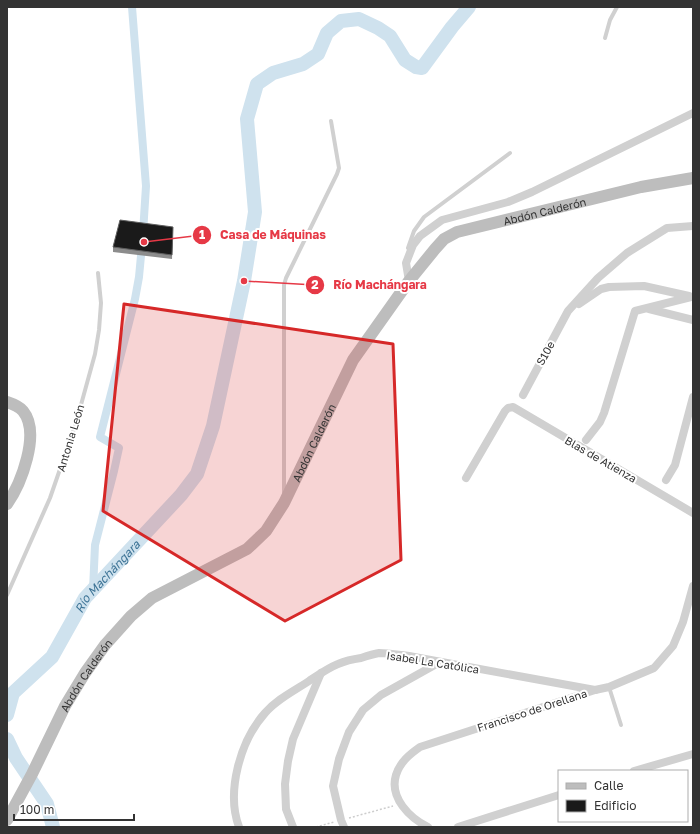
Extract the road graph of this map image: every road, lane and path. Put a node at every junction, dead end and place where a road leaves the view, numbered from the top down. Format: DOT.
graph roads {
  1 [pos="617,7"];
  2 [pos="604,38"];
  3 [pos="693,113"];
  4 [pos="331,121"];
  5 [pos="510,153"];
  6 [pos="693,178"];
  7 [pos="693,226"];
  8 [pos="408,256"];
  9 [pos="98,273"];
  10 [pos="410,281"];
  11 [pos="692,297"];
  12 [pos="648,309"];
  13 [pos="568,312"];
  14 [pos="693,320"];
  15 [pos="523,395"];
  16 [pos="693,397"];
  17 [pos="7,402"];
  18 [pos="586,440"];
  19 [pos="466,478"];
  20 [pos="666,480"];
  21 [pos="7,504"];
  22 [pos="284,504"];
  23 [pos="693,513"];
  24 [pos="693,586"];
  25 [pos="7,595"];
  26 [pos="440,662"];
  27 [pos="322,672"];
  28 [pos="609,687"];
  29 [pos="595,690"];
  30 [pos="621,725"];
  31 [pos="693,754"];
  32 [pos="637,770"];
  33 [pos="558,795"];
  34 [pos="401,804"];
  35 [pos="7,820"];
  36 [pos="342,824"];
  37 [pos="239,827"];
  38 [pos="293,827"];
  39 [pos="316,827"];
  40 [pos="428,827"];
  41 [pos="458,827"];
  1 -- 2 [label="lane"];
  3 -- 8 [label="street"];
  4 -- 22 [label="lane"];
  5 -- 8 [label="lane"];
  6 -- 10 [label="street, Abdón Calderón"];
  7 -- 13 [label="street"];
  8 -- 10 [label="street"];
  9 -- 25 [label="lane, Antonia León"];
  10 -- 22 [label="street, Abdón Calderón"];
  11 -- 12 [label="street"];
  11 -- 13 [label="street"];
  12 -- 14 [label="street"];
  12 -- 18 [label="street"];
  13 -- 15 [label="street, S10e"];
  16 -- 20 [label="street"];
  17 -- 21 [label="street"];
  19 -- 23 [label="street, Blas de Atienza"];
  22 -- 35 [label="street, Abdón Calderón"];
  24 -- 28 [label="street, Francisco de Orellana"];
  26 -- 27 [label="street, Isabel La Católica"];
  26 -- 29 [label="street, Isabel La Católica"];
  26 -- 36 [label="street"];
  27 -- 37 [label="street, Isabel La Católica"];
  27 -- 38 [label="street"];
  28 -- 29 [label="street, Francisco de Orellana"];
  28 -- 30 [label="lane"];
  29 -- 34 [label="street, Francisco de Orellana"];
  31 -- 32 [label="street"];
  33 -- 41 [label="street"];
  34 -- 36 [label="path"];
  34 -- 40 [label="street, Francisco de Orellana"];
  36 -- 39 [label="path"];
}
